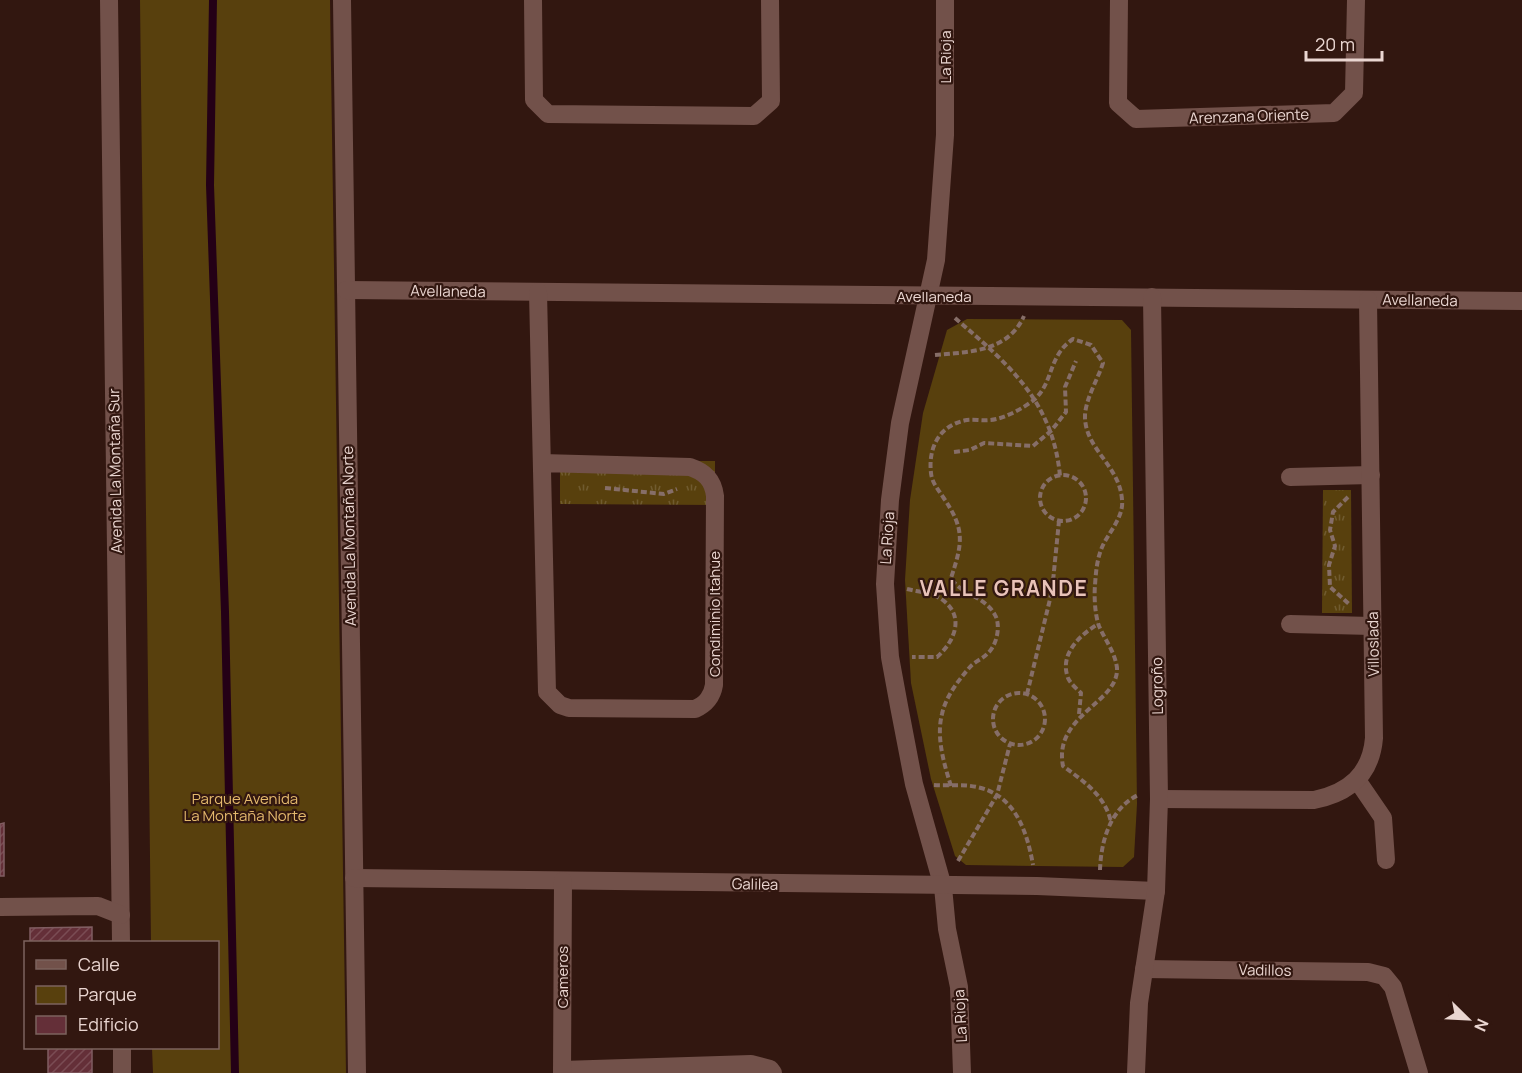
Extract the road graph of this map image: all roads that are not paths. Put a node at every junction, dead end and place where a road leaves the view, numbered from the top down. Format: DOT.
graph roads {
  1 [pos="109,0"];
  2 [pos="342,0"];
  3 [pos="532,0"];
  4 [pos="770,0"];
  5 [pos="945,0"];
  6 [pos="1119,0"];
  7 [pos="1356,0"];
  8 [pos="346,290"];
  9 [pos="538,292"];
  10 [pos="930,296"];
  11 [pos="1152,297"];
  12 [pos="1368,300"];
  13 [pos="1522,301"];
  14 [pos="543,463"];
  15 [pos="1371,475"];
  16 [pos="1290,477"];
  17 [pos="1290,624"];
  18 [pos="1372,626"];
  19 [pos="1358,780"];
  20 [pos="1159,800"];
  21 [pos="1386,860"];
  22 [pos="354,879"];
  23 [pos="563,881"];
  24 [pos="943,887"];
  25 [pos="1156,891"];
  26 [pos="0,907"];
  27 [pos="121,915"];
  28 [pos="121,941"];
  29 [pos="1144,969"];
  30 [pos="122,1049"];
  31 [pos="562,1071"];
  32 [pos="122,1073"];
  33 [pos="357,1073"];
  34 [pos="773,1073"];
  35 [pos="962,1073"];
  36 [pos="1136,1073"];
  37 [pos="1419,1073"];
  1 -- 27 [label="street, Avenida La Montaña Sur"];
  2 -- 8 [label="street, Avenida La Montaña Norte"];
  3 -- 4 [label="street"];
  5 -- 10 [label="street, La Rioja"];
  6 -- 7 [label="street, Arenzana Oriente"];
  8 -- 9 [label="street, Avellaneda"];
  8 -- 22 [label="street, Avenida La Montaña Norte"];
  9 -- 10 [label="street, Avellaneda"];
  9 -- 14 [label="street, Condiminio Itahue"];
  10 -- 11 [label="street, Avellaneda"];
  10 -- 24 [label="street, La Rioja"];
  11 -- 12 [label="street, Avellaneda"];
  11 -- 20 [label="street, Logroño"];
  12 -- 13 [label="street, Avellaneda"];
  12 -- 15 [label="street, Villoslada"];
  14 -- 14 [label="street, Condiminio Itahue"];
  15 -- 16 [label="street"];
  15 -- 18 [label="street, Villoslada"];
  17 -- 18 [label="street"];
  18 -- 19 [label="street, Villoslada"];
  19 -- 20 [label="street"];
  19 -- 21 [label="street"];
  20 -- 25 [label="street, Logroño"];
  22 -- 23 [label="street, Galilea"];
  22 -- 33 [label="street, Avenida La Montaña Norte"];
  23 -- 24 [label="street, Galilea"];
  23 -- 31 [label="street, Cameros"];
  24 -- 25 [label="street, Galilea"];
  24 -- 35 [label="street, La Rioja"];
  25 -- 29 [label="street, Logroño"];
  26 -- 27 [label="street"];
  27 -- 28 [label="street, Avenida La Montaña Sur"];
  29 -- 36 [label="street, Logroño"];
  29 -- 37 [label="street, Vadillos"];
  30 -- 32 [label="street"];
  31 -- 34 [label="street"];
}
